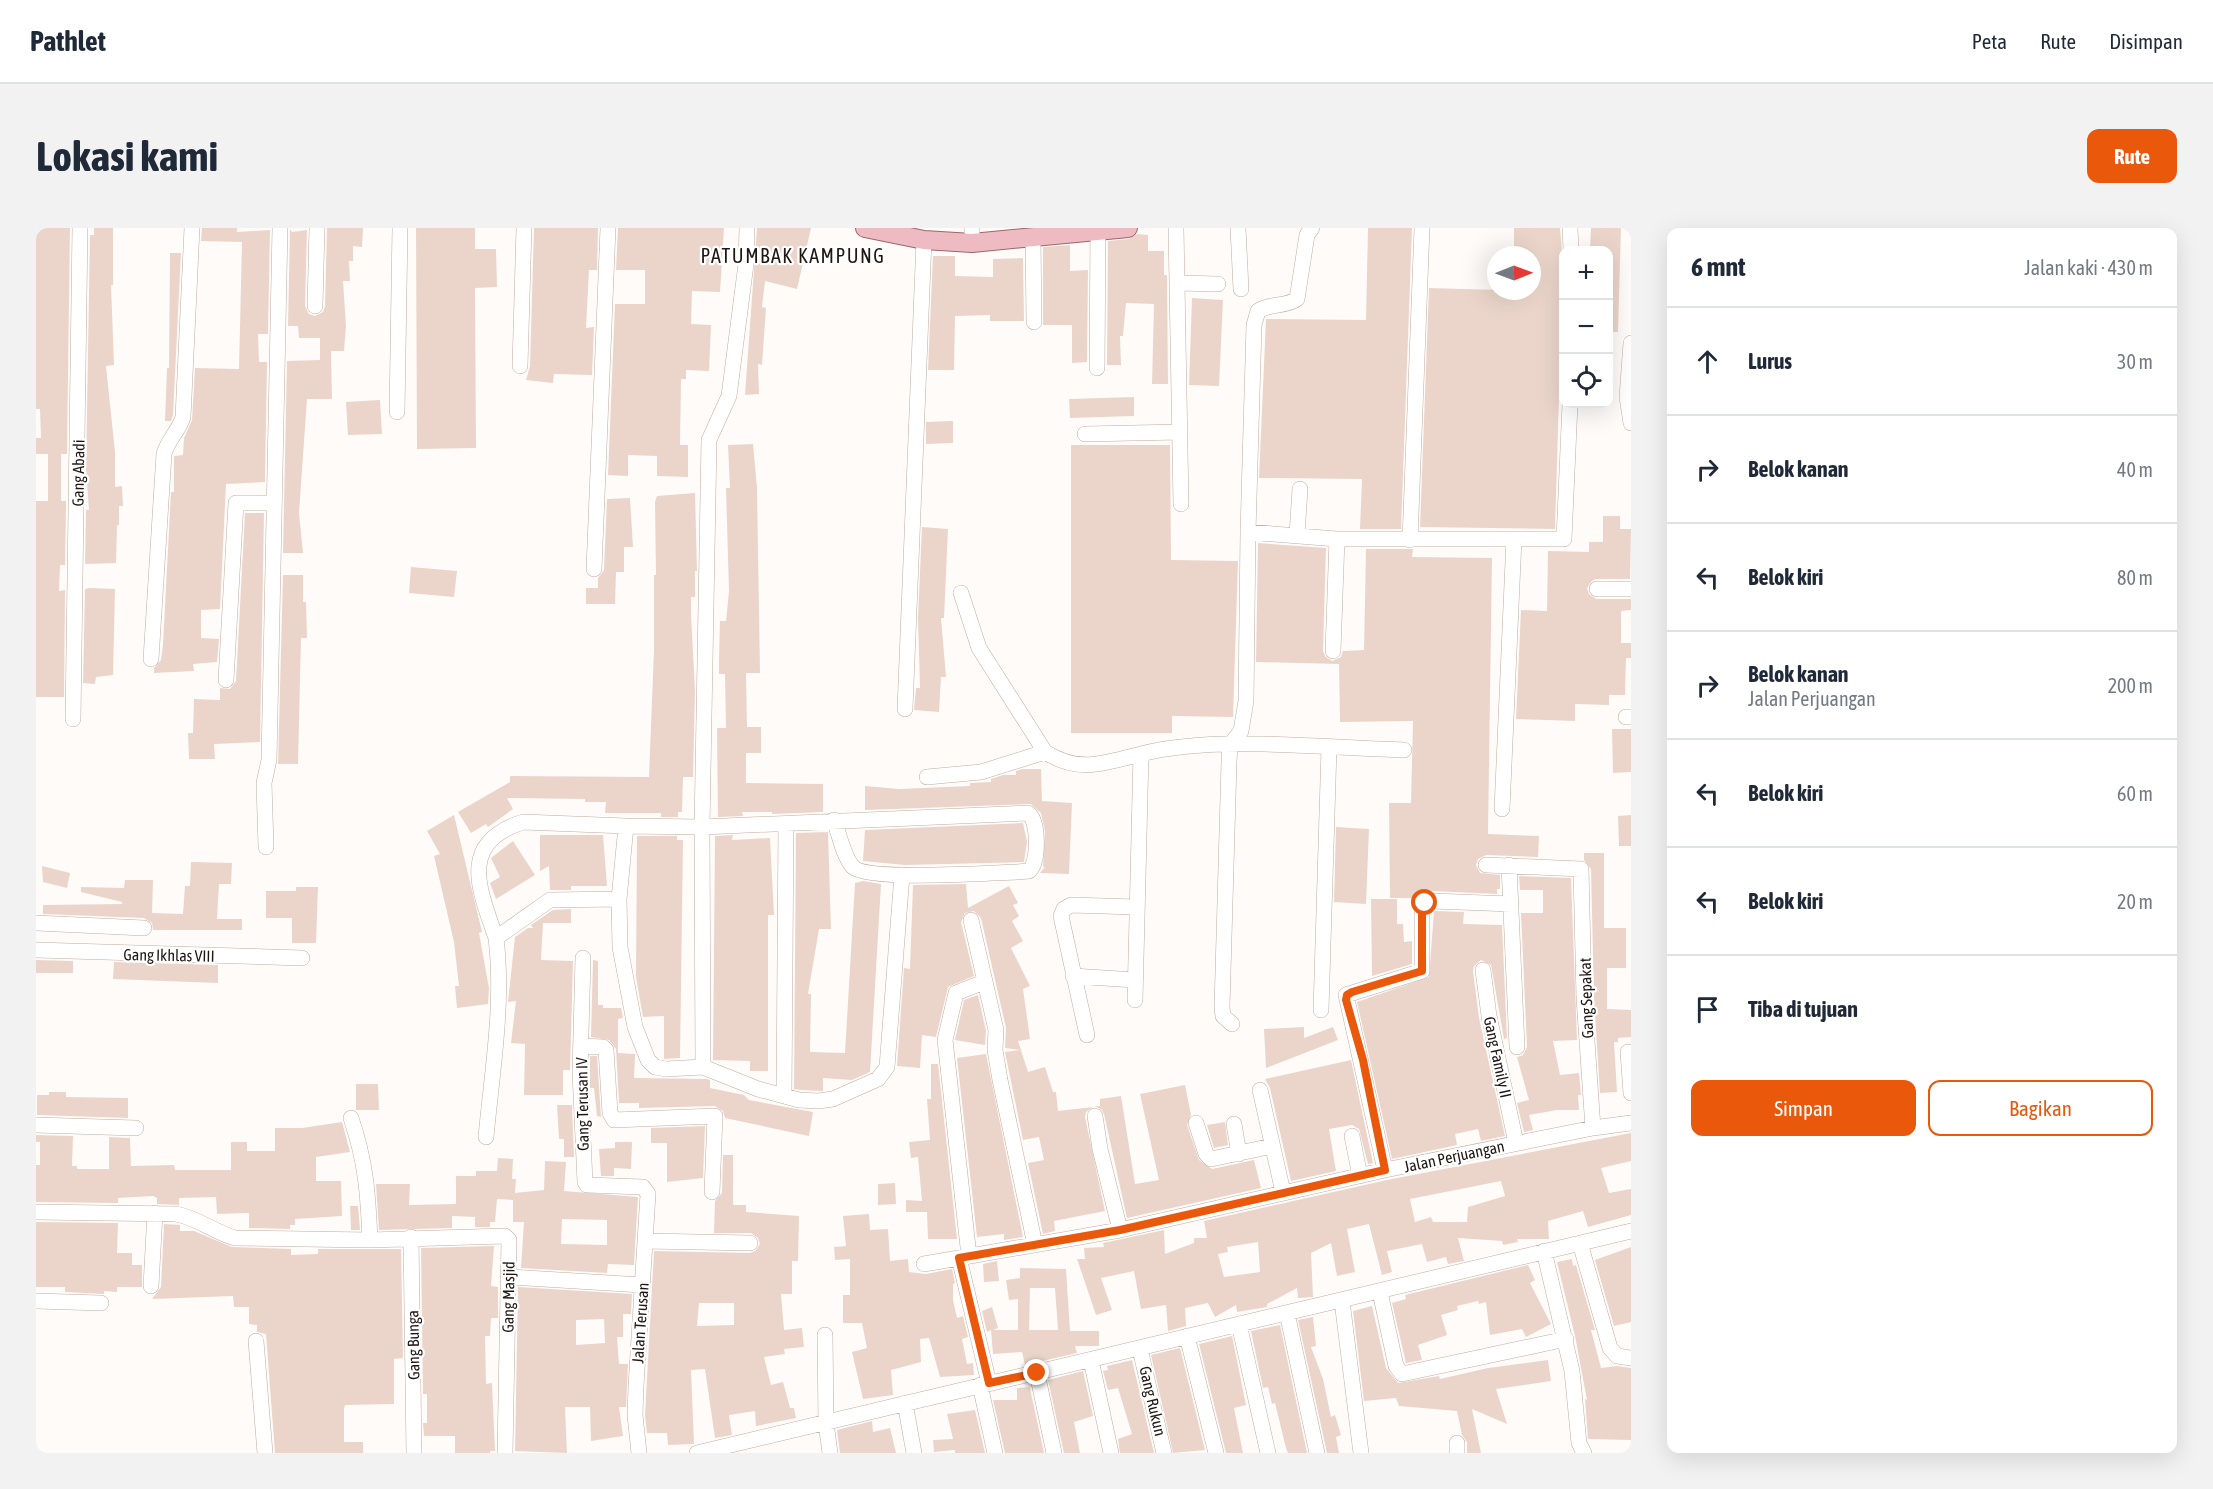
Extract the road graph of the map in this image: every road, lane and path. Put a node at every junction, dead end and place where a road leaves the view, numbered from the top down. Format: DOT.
graph roads {
  1 [pos="81,228"];
  2 [pos="192,228"];
  3 [pos="280,228"];
  4 [pos="316,228"];
  5 [pos="400,228"];
  6 [pos="524,228"];
  7 [pos="608,228"];
  8 [pos="741,228"];
  9 [pos="747,228"];
  10 [pos="865,228"];
  11 [pos="1128,228"];
  12 [pos="1176,228"];
  13 [pos="1238,228"];
  14 [pos="1312,228"];
  15 [pos="1422,228"];
  16 [pos="1570,228"];
  17 [pos="1098,230"];
  18 [pos="1070,231"];
  19 [pos="1030,234"];
  20 [pos="912,235"];
  21 [pos="972,236"];
  22 [pos="1571,246"];
  23 [pos="1178,283"];
  24 [pos="1218,284"];
  25 [pos="1241,289"];
  26 [pos="741,292"];
  27 [pos="315,306"];
  28 [pos="1034,322"];
  29 [pos="1631,343"];
  30 [pos="520,366"];
  31 [pos="1097,368"];
  32 [pos="1570,408"];
  33 [pos="397,412"];
  34 [pos="1631,423"];
  35 [pos="1180,432"];
  36 [pos="1085,434"];
  37 [pos="1300,489"];
  38 [pos="273,503"];
  39 [pos="1181,504"];
  40 [pos="1248,532"];
  41 [pos="1297,535"];
  42 [pos="1337,538"];
  43 [pos="1514,539"];
  44 [pos="1410,540"];
  45 [pos="594,569"];
  46 [pos="1597,588"];
  47 [pos="1631,589"];
  48 [pos="961,593"];
  49 [pos="1333,651"];
  50 [pos="151,659"];
  51 [pos="226,680"];
  52 [pos="905,709"];
  53 [pos="73,719"];
  54 [pos="1230,745"];
  55 [pos="1329,748"];
  56 [pos="1404,750"];
  57 [pos="1045,752"];
  58 [pos="1141,754"];
  59 [pos="927,777"];
  60 [pos="1502,809"];
  61 [pos="834,820"];
  62 [pos="786,824"];
  63 [pos="626,826"];
  64 [pos="702,826"];
  65 [pos="266,847"];
  66 [pos="1486,865"];
  67 [pos="1509,865"];
  68 [pos="902,875"];
  69 [pos="619,899"];
  70 [pos="1511,904"];
  71 [pos="1136,907"];
  72 [pos="971,920"];
  73 [pos="36,923"];
  74 [pos="144,928"];
  75 [pos="496,938"];
  76 [pos="36,950"];
  77 [pos="302,958"];
  78 [pos="583,958"];
  79 [pos="1483,970"];
  80 [pos="1073,976"];
  81 [pos="1136,980"];
  82 [pos="984,982"];
  83 [pos="1135,1000"];
  84 [pos="1515,1001"];
  85 [pos="1488,1007"];
  86 [pos="1321,1010"];
  87 [pos="1232,1024"];
  88 [pos="1088,1035"];
  89 [pos="581,1046"];
  90 [pos="1517,1047"];
  91 [pos="1628,1052"];
  92 [pos="703,1067"];
  93 [pos="1260,1090"];
  94 [pos="1631,1093"];
  95 [pos="784,1096"];
  96 [pos="1095,1116"];
  97 [pos="351,1118"];
  98 [pos="1196,1122"];
  99 [pos="1631,1123"];
  100 [pos="1234,1124"];
  101 [pos="36,1125"];
  102 [pos="136,1128"];
  103 [pos="1593,1128"];
  104 [pos="1352,1136"];
  105 [pos="486,1137"];
  106 [pos="1516,1143"];
  107 [pos="1272,1146"];
  108 [pos="1239,1154"];
  109 [pos="1385,1170"];
  110 [pos="1360,1176"];
  111 [pos="712,1192"];
  112 [pos="1283,1192"];
  113 [pos="648,1194"];
  114 [pos="36,1212"];
  115 [pos="155,1213"];
  116 [pos="1120,1230"];
  117 [pos="1631,1231"];
  118 [pos="411,1237"];
  119 [pos="370,1240"];
  120 [pos="646,1241"];
  121 [pos="750,1243"];
  122 [pos="1580,1243"];
  123 [pos="1035,1245"];
  124 [pos="1544,1251"];
  125 [pos="964,1257"];
  126 [pos="924,1264"];
  127 [pos="510,1277"];
  128 [pos="642,1285"];
  129 [pos="151,1286"];
  130 [pos="1380,1292"];
  131 [pos="36,1301"];
  132 [pos="1342,1301"];
  133 [pos="101,1303"];
  134 [pos="1287,1313"];
  135 [pos="1239,1324"];
  136 [pos="825,1335"];
  137 [pos="1187,1336"];
  138 [pos="1566,1339"];
  139 [pos="256,1341"];
  140 [pos="1140,1349"];
  141 [pos="1631,1358"];
  142 [pos="1091,1360"];
  143 [pos="1037,1373"];
  144 [pos="985,1384"];
  145 [pos="905,1403"];
  146 [pos="826,1423"];
  147 [pos="265,1453"];
  148 [pos="414,1453"];
  149 [pos="505,1453"];
  150 [pos="639,1453"];
  151 [pos="697,1453"];
  152 [pos="830,1453"];
  153 [pos="914,1453"];
  154 [pos="995,1453"];
  155 [pos="1054,1453"];
  156 [pos="1111,1453"];
  157 [pos="1164,1453"];
  158 [pos="1216,1453"];
  159 [pos="1268,1453"];
  160 [pos="1317,1453"];
  161 [pos="1361,1453"];
  162 [pos="1584,1453"];
  1 -- 53 [label="street, Gang Abadi"];
  2 -- 50 [label="street"];
  3 -- 38 [label="street"];
  4 -- 27 [label="street"];
  5 -- 33 [label="street"];
  6 -- 30 [label="street"];
  7 -- 45 [label="street"];
  8 -- 26 [label="street"];
  9 -- 26 [label="street"];
  10 -- 20 [label="main road"];
  11 -- 17 [label="main road"];
  12 -- 23 [label="street"];
  13 -- 25 [label="street"];
  14 -- 40 [label="street"];
  15 -- 44 [label="street"];
  16 -- 22 [label="street"];
  17 -- 18 [label="main road"];
  17 -- 31 [label="street"];
  18 -- 19 [label="main road"];
  19 -- 21 [label="main road"];
  19 -- 28 [label="street"];
  20 -- 21 [label="main road"];
  20 -- 52 [label="street"];
  23 -- 24 [label="street"];
  23 -- 35 [label="street"];
  26 -- 64 [label="street"];
  29 -- 34 [label="street"];
  32 -- 43 [label="street"];
  35 -- 36 [label="street"];
  35 -- 39 [label="street"];
  37 -- 41 [label="street"];
  38 -- 51 [label="street"];
  38 -- 65 [label="street"];
  40 -- 41 [label="street"];
  40 -- 54 [label="street"];
  41 -- 42 [label="street"];
  42 -- 44 [label="street"];
  42 -- 49 [label="street"];
  43 -- 44 [label="street"];
  43 -- 60 [label="street"];
  46 -- 47 [label="street"];
  48 -- 57 [label="street"];
  54 -- 55 [label="street"];
  54 -- 58 [label="street"];
  54 -- 87 [label="street"];
  55 -- 56 [label="street"];
  55 -- 86 [label="street"];
  57 -- 58 [label="street"];
  57 -- 59 [label="street"];
  58 -- 71 [label="street"];
  61 -- 62 [label="street"];
  61 -- 68 [label="street"];
  61 -- 68 [label="street"];
  62 -- 64 [label="street"];
  62 -- 95 [label="street"];
  63 -- 64 [label="street"];
  63 -- 69 [label="street"];
  63 -- 75 [label="street"];
  64 -- 92 [label="street"];
  66 -- 67 [label="street"];
  67 -- 70 [label="street"];
  67 -- 103 [label="street, Gang Sepakat"];
  68 -- 95 [label="street"];
  69 -- 75 [label="street"];
  69 -- 92 [label="street"];
  70 -- 84 [label="street"];
  70 -- 109 [label="street"];
  71 -- 80 [label="street"];
  71 -- 81 [label="street"];
  72 -- 82 [label="street"];
  73 -- 74 [label="street"];
  75 -- 105 [label="street"];
  76 -- 77 [label="street, Gang Ikhlas VIII"];
  78 -- 89 [label="street, Gang Terusan IV"];
  79 -- 85 [label="street, Gang Family II"];
  80 -- 81 [label="street"];
  80 -- 88 [label="street"];
  81 -- 83 [label="street"];
  82 -- 123 [label="street"];
  82 -- 125 [label="street"];
  84 -- 85 [label="street"];
  84 -- 90 [label="street"];
  85 -- 106 [label="street, Gang Family II"];
  89 -- 111 [label="street"];
  89 -- 113 [label="street, Gang Terusan IV"];
  91 -- 94 [label="street"];
  92 -- 95 [label="street"];
  93 -- 107 [label="street"];
  96 -- 116 [label="street"];
  97 -- 119 [label="street"];
  98 -- 108 [label="street"];
  99 -- 103 [label="street, Jalan Perjuangan"];
  100 -- 108 [label="street"];
  101 -- 102 [label="street"];
  103 -- 106 [label="street, Jalan Perjuangan"];
  104 -- 110 [label="street"];
  106 -- 109 [label="street, Jalan Perjuangan"];
  107 -- 108 [label="street"];
  107 -- 112 [label="street"];
  109 -- 110 [label="street, Jalan Perjuangan"];
  110 -- 112 [label="street, Jalan Perjuangan"];
  112 -- 116 [label="street, Jalan Perjuangan"];
  113 -- 120 [label="street, Jalan Terusan"];
  114 -- 115 [label="street"];
  115 -- 119 [label="street"];
  115 -- 129 [label="street"];
  116 -- 123 [label="street, Jalan Perjuangan"];
  117 -- 122 [label="street"];
  118 -- 119 [label="street"];
  118 -- 127 [label="street, Gang Masjid"];
  118 -- 148 [label="street, Gang Bunga"];
  120 -- 121 [label="street"];
  120 -- 128 [label="street, Jalan Terusan"];
  122 -- 124 [label="street"];
  122 -- 141 [label="street"];
  123 -- 125 [label="street, Jalan Perjuangan"];
  124 -- 130 [label="street"];
  124 -- 138 [label="street"];
  125 -- 126 [label="street, Jalan Perjuangan"];
  125 -- 144 [label="street"];
  127 -- 128 [label="street"];
  127 -- 149 [label="street, Gang Masjid"];
  128 -- 150 [label="street, Jalan Terusan"];
  130 -- 132 [label="street"];
  130 -- 138 [label="street"];
  131 -- 133 [label="street"];
  132 -- 134 [label="street"];
  132 -- 161 [label="street"];
  134 -- 135 [label="street"];
  134 -- 160 [label="street"];
  135 -- 137 [label="street"];
  135 -- 159 [label="street"];
  136 -- 146 [label="street"];
  137 -- 140 [label="street"];
  137 -- 158 [label="street"];
  138 -- 162 [label="street"];
  139 -- 147 [label="street"];
  140 -- 142 [label="street"];
  140 -- 157 [label="street, Gang Rukun"];
  142 -- 143 [label="street"];
  142 -- 156 [label="street"];
  143 -- 144 [label="street"];
  143 -- 155 [label="street"];
  144 -- 145 [label="street"];
  144 -- 154 [label="street"];
  145 -- 146 [label="street"];
  145 -- 153 [label="street"];
  146 -- 151 [label="street"];
  146 -- 152 [label="street"];
}
